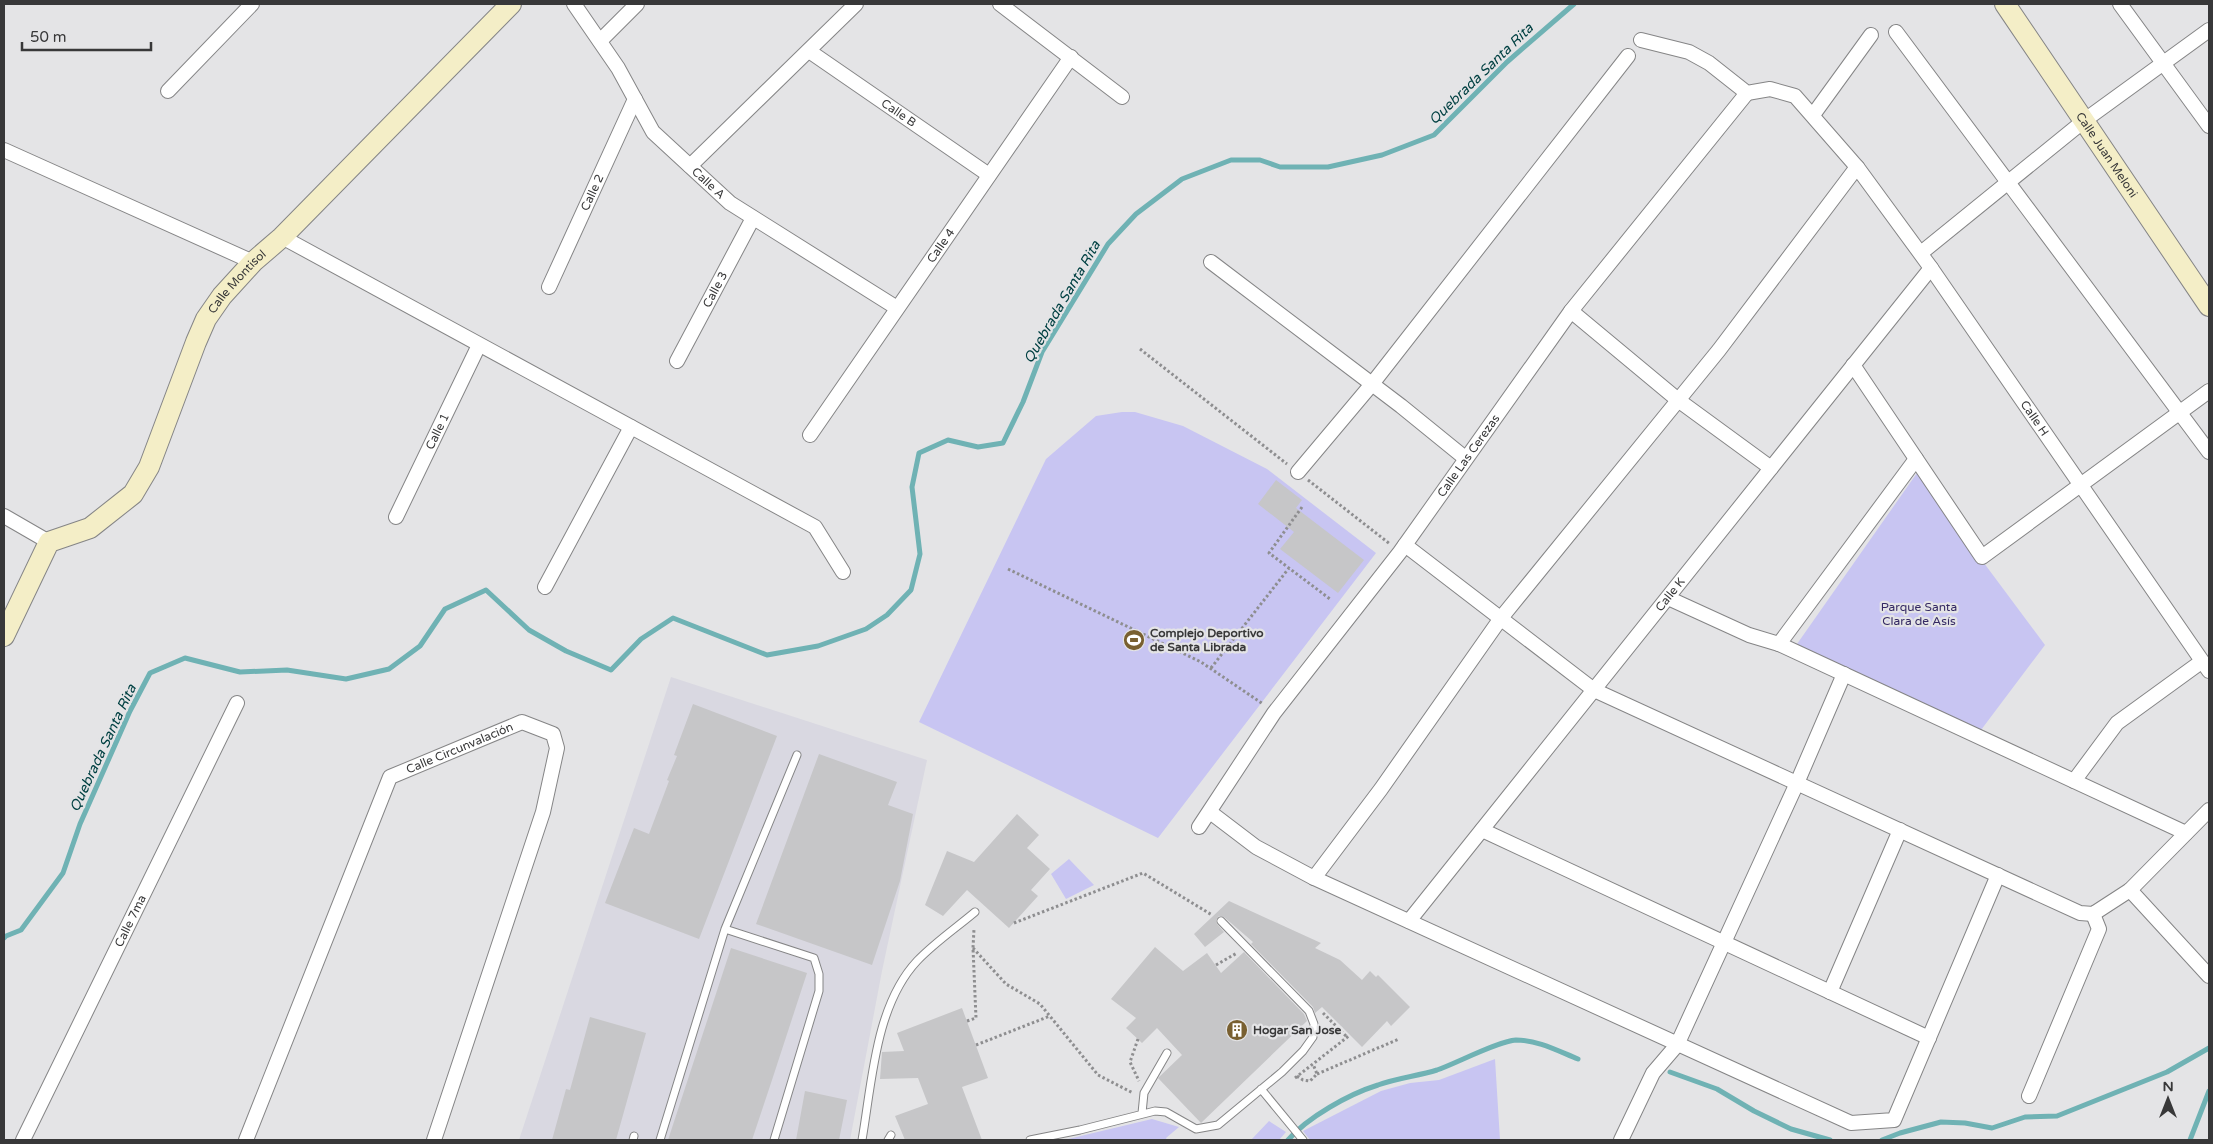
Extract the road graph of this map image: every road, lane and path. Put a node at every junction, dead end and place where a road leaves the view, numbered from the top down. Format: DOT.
graph roads {
  1 [pos="252,4"];
  2 [pos="511,4"];
  3 [pos="574,4"];
  4 [pos="637,4"];
  5 [pos="856,4"];
  6 [pos="1000,4"];
  7 [pos="2004,4"];
  8 [pos="2120,4"];
  9 [pos="2209,30"];
  10 [pos="1896,32"];
  11 [pos="1871,35"];
  12 [pos="1641,40"];
  13 [pos="600,41"];
  14 [pos="809,51"];
  15 [pos="1628,56"];
  16 [pos="1071,57"];
  17 [pos="2164,63"];
  18 [pos="168,91"];
  19 [pos="1748,93"];
  20 [pos="1122,97"];
  21 [pos="635,99"];
  22 [pos="1813,115"];
  23 [pos="2084,120"];
  24 [pos="2209,126"];
  25 [pos="4,150"];
  26 [pos="690,166"];
  27 [pos="1857,168"];
  28 [pos="989,176"];
  29 [pos="2008,183"];
  30 [pos="753,218"];
  31 [pos="282,237"];
  32 [pos="1921,254"];
  33 [pos="253,262"];
  34 [pos="1211,262"];
  35 [pos="1931,268"];
  36 [pos="549,287"];
  37 [pos="2209,306"];
  38 [pos="897,308"];
  39 [pos="1570,311"];
  40 [pos="479,346"];
  41 [pos="1140,349"];
  42 [pos="677,361"];
  43 [pos="1853,365"];
  44 [pos="1372,384"];
  45 [pos="2209,391"];
  46 [pos="1678,400"];
  47 [pos="2179,412"];
  48 [pos="631,427"];
  49 [pos="810,435"];
  50 [pos="2209,452"];
  51 [pos="1465,458"];
  52 [pos="1916,459"];
  53 [pos="1771,468"];
  54 [pos="1298,472"];
  55 [pos="2080,484"];
  56 [pos="1302,507"];
  57 [pos="4,516"];
  58 [pos="396,517"];
  59 [pos="50,542"];
  60 [pos="1403,548"];
  61 [pos="1289,568"];
  62 [pos="1008,569"];
  63 [pos="843,572"];
  64 [pos="545,587"];
  65 [pos="1668,598"];
  66 [pos="1330,599"];
  67 [pos="1502,618"];
  68 [pos="4,636"];
  69 [pos="1779,644"];
  70 [pos="2205,667"];
  71 [pos="1211,668"];
  72 [pos="1844,674"];
  73 [pos="1594,690"];
  74 [pos="236,702"];
  75 [pos="1274,712"];
  76 [pos="797,755"];
  77 [pos="2074,781"];
  78 [pos="1797,783"];
  79 [pos="2209,811"];
  80 [pos="1210,812"];
  81 [pos="1199,827"];
  82 [pos="1482,830"];
  83 [pos="1900,830"];
  84 [pos="2186,833"];
  85 [pos="1998,875"];
  86 [pos="1314,878"];
  87 [pos="2130,890"];
  88 [pos="975,912"];
  89 [pos="2093,914"];
  90 [pos="1221,921"];
  91 [pos="1410,921"];
  92 [pos="1014,923"];
  93 [pos="725,929"];
  94 [pos="1724,941"];
  95 [pos="1247,947"];
  96 [pos="973,948"];
  97 [pos="1216,965"];
  98 [pos="2209,976"];
  99 [pos="1830,992"];
  100 [pos="1050,1016"];
  101 [pos="967,1021"];
  102 [pos="1350,1035"];
  103 [pos="1929,1038"];
  104 [pos="1138,1039"];
  105 [pos="1399,1039"];
  106 [pos="976,1045"];
  107 [pos="1677,1045"];
  108 [pos="1168,1053"];
  109 [pos="1313,1064"];
  110 [pos="1317,1074"];
  111 [pos="1297,1076"];
  112 [pos="1261,1089"];
  113 [pos="1144,1093"];
  114 [pos="2029,1096"];
  115 [pos="1269,1098"];
  116 [pos="1142,1114"];
  117 [pos="23,1140"];
  118 [pos="246,1140"];
  119 [pos="434,1140"];
  120 [pos="660,1140"];
  121 [pos="774,1140"];
  122 [pos="862,1140"];
  123 [pos="1030,1140"];
  124 [pos="1303,1140"];
  125 [pos="1621,1140"];
  1 -- 18 [label="street"];
  2 -- 31 [label="street, Calle Montisol"];
  3 -- 13 [label="street, Calle A"];
  4 -- 13 [label="street"];
  5 -- 14 [label="street"];
  6 -- 16 [label="street"];
  7 -- 23 [label="street, Calle Juan Meloni"];
  8 -- 17 [label="street"];
  9 -- 17 [label="street"];
  10 -- 29 [label="street"];
  11 -- 22 [label="street"];
  12 -- 19 [label="street"];
  13 -- 21 [label="street, Calle A"];
  14 -- 26 [label="street"];
  14 -- 28 [label="street, Calle B"];
  15 -- 44 [label="street"];
  16 -- 20 [label="street"];
  16 -- 28 [label="street, Calle 4"];
  17 -- 23 [label="street"];
  17 -- 24 [label="street"];
  19 -- 22 [label="street, Calle H"];
  19 -- 39 [label="street, Calle Las Cerezas"];
  21 -- 26 [label="street, Calle A"];
  21 -- 36 [label="street, Calle 2"];
  22 -- 27 [label="street, Calle H"];
  23 -- 29 [label="street"];
  23 -- 37 [label="street, Calle Juan Meloni"];
  25 -- 33 [label="street"];
  26 -- 30 [label="street, Calle A"];
  27 -- 32 [label="street, Calle H"];
  27 -- 46 [label="street"];
  28 -- 38 [label="street, Calle 4"];
  29 -- 32 [label="street"];
  29 -- 47 [label="street"];
  30 -- 38 [label="street, Calle A"];
  30 -- 42 [label="street, Calle 3"];
  31 -- 33 [label="street, Calle Montisol"];
  31 -- 40 [label="street"];
  32 -- 35 [label="street, Calle H"];
  33 -- 59 [label="street, Calle Montisol"];
  34 -- 44 [label="street"];
  35 -- 43 [label="street, Calle K"];
  35 -- 55 [label="street, Calle H"];
  38 -- 49 [label="street, Calle 4"];
  39 -- 46 [label="street"];
  39 -- 51 [label="street, Calle Las Cerezas"];
  40 -- 48 [label="street"];
  40 -- 58 [label="street, Calle 1"];
  41 -- 54 [label="path"];
  43 -- 52 [label="street"];
  43 -- 53 [label="street, Calle K"];
  44 -- 51 [label="street"];
  44 -- 54 [label="street"];
  45 -- 47 [label="street"];
  46 -- 53 [label="street"];
  46 -- 67 [label="street"];
  47 -- 50 [label="street"];
  47 -- 55 [label="street"];
  48 -- 63 [label="street"];
  48 -- 64 [label="street"];
  51 -- 60 [label="street, Calle Las Cerezas"];
  52 -- 55 [label="street"];
  52 -- 69 [label="street"];
  53 -- 65 [label="street, Calle K"];
  54 -- 60 [label="path"];
  55 -- 70 [label="street, Calle H"];
  56 -- 61 [label="path"];
  57 -- 59 [label="street"];
  59 -- 68 [label="street"];
  60 -- 67 [label="street"];
  60 -- 75 [label="street, Calle Las Cerezas"];
  61 -- 66 [label="path"];
  61 -- 71 [label="path"];
  62 -- 71 [label="path"];
  65 -- 69 [label="street"];
  65 -- 73 [label="street, Calle K"];
  67 -- 73 [label="street"];
  67 -- 86 [label="street"];
  69 -- 72 [label="street"];
  70 -- 77 [label="street"];
  71 -- 75 [label="path"];
  72 -- 77 [label="street"];
  72 -- 78 [label="street"];
  73 -- 78 [label="street"];
  73 -- 82 [label="street, Calle K"];
  74 -- 117 [label="street, Calle 7ma"];
  75 -- 80 [label="street, Calle Las Cerezas"];
  76 -- 93 [label="lane"];
  77 -- 84 [label="street"];
  78 -- 83 [label="street"];
  78 -- 94 [label="street"];
  79 -- 84 [label="street"];
  80 -- 81 [label="street, Calle Las Cerezas"];
  80 -- 86 [label="street"];
  82 -- 91 [label="street, Calle K"];
  82 -- 94 [label="street"];
  83 -- 85 [label="street"];
  83 -- 99 [label="street"];
  84 -- 87 [label="street"];
  85 -- 89 [label="street"];
  85 -- 103 [label="street"];
  86 -- 91 [label="street"];
  87 -- 89 [label="street"];
  87 -- 98 [label="street"];
  88 -- 96 [label="path"];
  88 -- 122 [label="lane"];
  89 -- 114 [label="street"];
  90 -- 92 [label="path"];
  90 -- 95 [label="lane"];
  91 -- 107 [label="street"];
  93 -- 120 [label="lane"];
  93 -- 121 [label="lane"];
  94 -- 99 [label="street"];
  94 -- 107 [label="street"];
  95 -- 97 [label="path"];
  95 -- 112 [label="lane"];
  96 -- 100 [label="path"];
  96 -- 101 [label="path"];
  99 -- 103 [label="street"];
  100 -- 106 [label="path"];
  100 -- 113 [label="path"];
  102 -- 109 [label="path"];
  103 -- 107 [label="street"];
  104 -- 113 [label="path"];
  105 -- 110 [label="path"];
  107 -- 125 [label="street"];
  108 -- 113 [label="lane"];
  109 -- 110 [label="path"];
  109 -- 111 [label="path"];
  110 -- 111 [label="path"];
  111 -- 115 [label="path"];
  112 -- 115 [label="lane"];
  112 -- 116 [label="lane"];
  113 -- 116 [label="lane"];
  115 -- 124 [label="lane"];
  116 -- 123 [label="lane"];
  118 -- 119 [label="street, Calle Circunvalación"];
}
